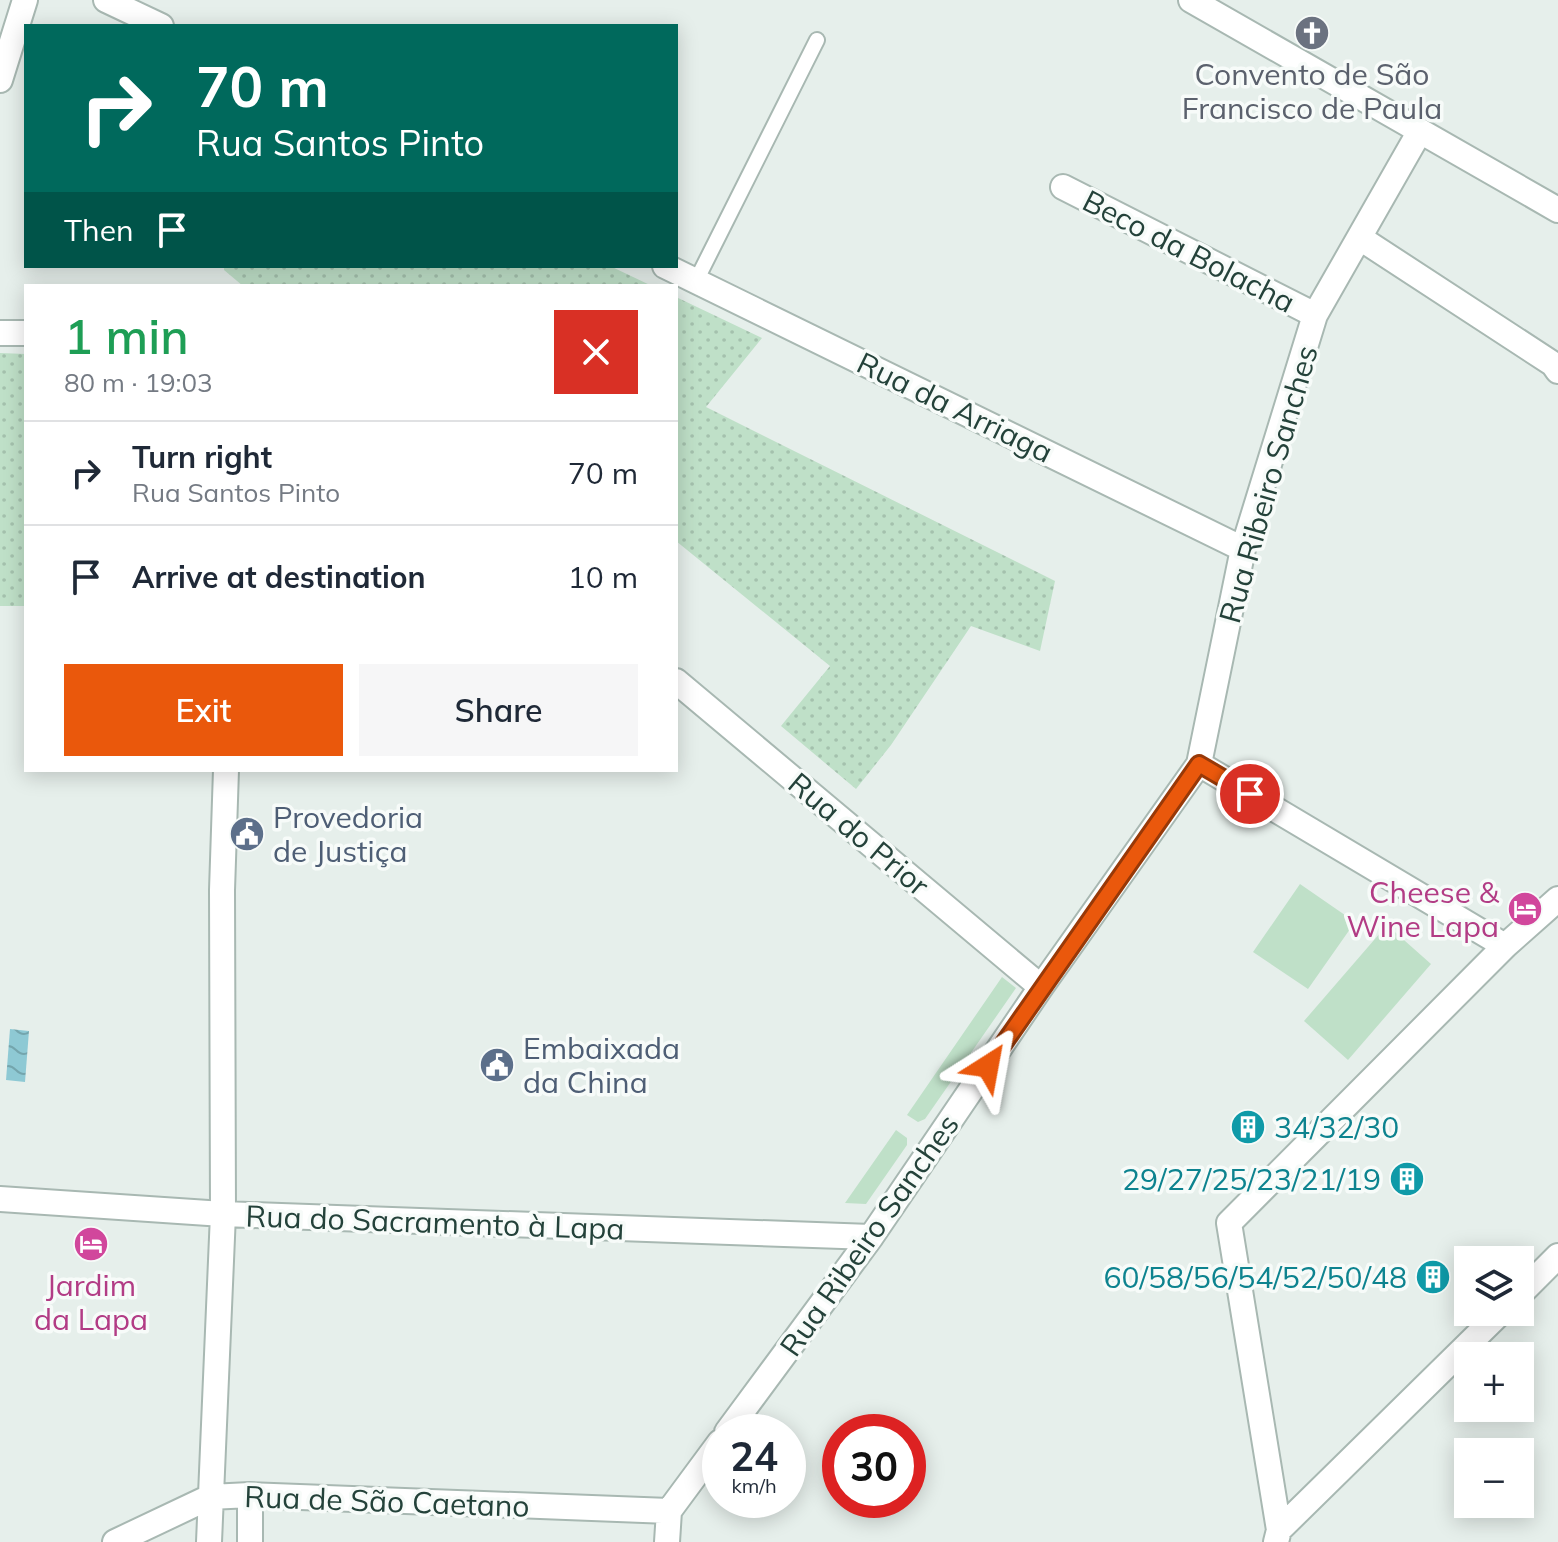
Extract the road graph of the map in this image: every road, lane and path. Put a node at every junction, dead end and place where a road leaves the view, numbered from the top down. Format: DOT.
graph roads {
  1 [pos="25,0"];
  2 [pos="106,0"];
  3 [pos="1191,0"];
  4 [pos="157,24"];
  5 [pos="817,40"];
  6 [pos="0,80"];
  7 [pos="1420,131"];
  8 [pos="1063,187"];
  9 [pos="1558,210"];
  10 [pos="1360,238"];
  11 [pos="669,268"];
  12 [pos="696,281"];
  13 [pos="1315,315"];
  14 [pos="0,333"];
  15 [pos="24,333"];
  16 [pos="1558,371"];
  17 [pos="1243,549"];
  18 [pos="678,683"];
  19 [pos="1199,764"];
  20 [pos="226,772"];
  21 [pos="1558,899"];
  22 [pos="1505,946"];
  23 [pos="1041,987"];
  24 [pos="0,1199"];
  25 [pos="223,1214"];
  26 [pos="871,1237"];
  27 [pos="1558,1256"];
  28 [pos="1534,1280"];
  29 [pos="1487,1326"];
  30 [pos="740,1414"];
  31 [pos="702,1466"];
  32 [pos="250,1495"];
  33 [pos="210,1497"];
  34 [pos="669,1511"];
  35 [pos="1278,1536"];
  36 [pos="115,1542"];
  37 [pos="209,1542"];
  38 [pos="250,1542"];
  39 [pos="667,1542"];
  1 -- 6 [label="street"];
  2 -- 4 [label="street"];
  3 -- 7 [label="street"];
  5 -- 12 [label="lane"];
  7 -- 9 [label="street"];
  7 -- 10 [label="street, Rua Ribeiro Sanches"];
  8 -- 13 [label="street, Beco da Bolacha"];
  10 -- 13 [label="street, Rua Ribeiro Sanches"];
  10 -- 16 [label="street"];
  11 -- 12 [label="street, Rua da Arriaga"];
  12 -- 17 [label="street, Rua da Arriaga"];
  13 -- 17 [label="street, Rua Ribeiro Sanches"];
  14 -- 15 [label="street"];
  17 -- 19 [label="street, Rua Ribeiro Sanches"];
  18 -- 23 [label="street, Rua do Prior"];
  19 -- 22 [label="street"];
  19 -- 23 [label="street, Rua Ribeiro Sanches"];
  20 -- 25 [label="street"];
  21 -- 22 [label="street"];
  22 -- 35 [label="street"];
  23 -- 26 [label="street, Rua Ribeiro Sanches"];
  24 -- 25 [label="street, Rua do Sacramento à Lapa"];
  25 -- 26 [label="street, Rua do Sacramento à Lapa"];
  25 -- 33 [label="street"];
  26 -- 30 [label="street, Rua Ribeiro Sanches"];
  27 -- 28 [label="street"];
  29 -- 35 [label="street"];
  31 -- 34 [label="street"];
  32 -- 33 [label="street, Rua de São Caetano"];
  32 -- 34 [label="street, Rua de São Caetano"];
  32 -- 38 [label="street"];
  33 -- 36 [label="street, Rua de São Caetano"];
  33 -- 37 [label="street"];
  34 -- 39 [label="street"];
}
